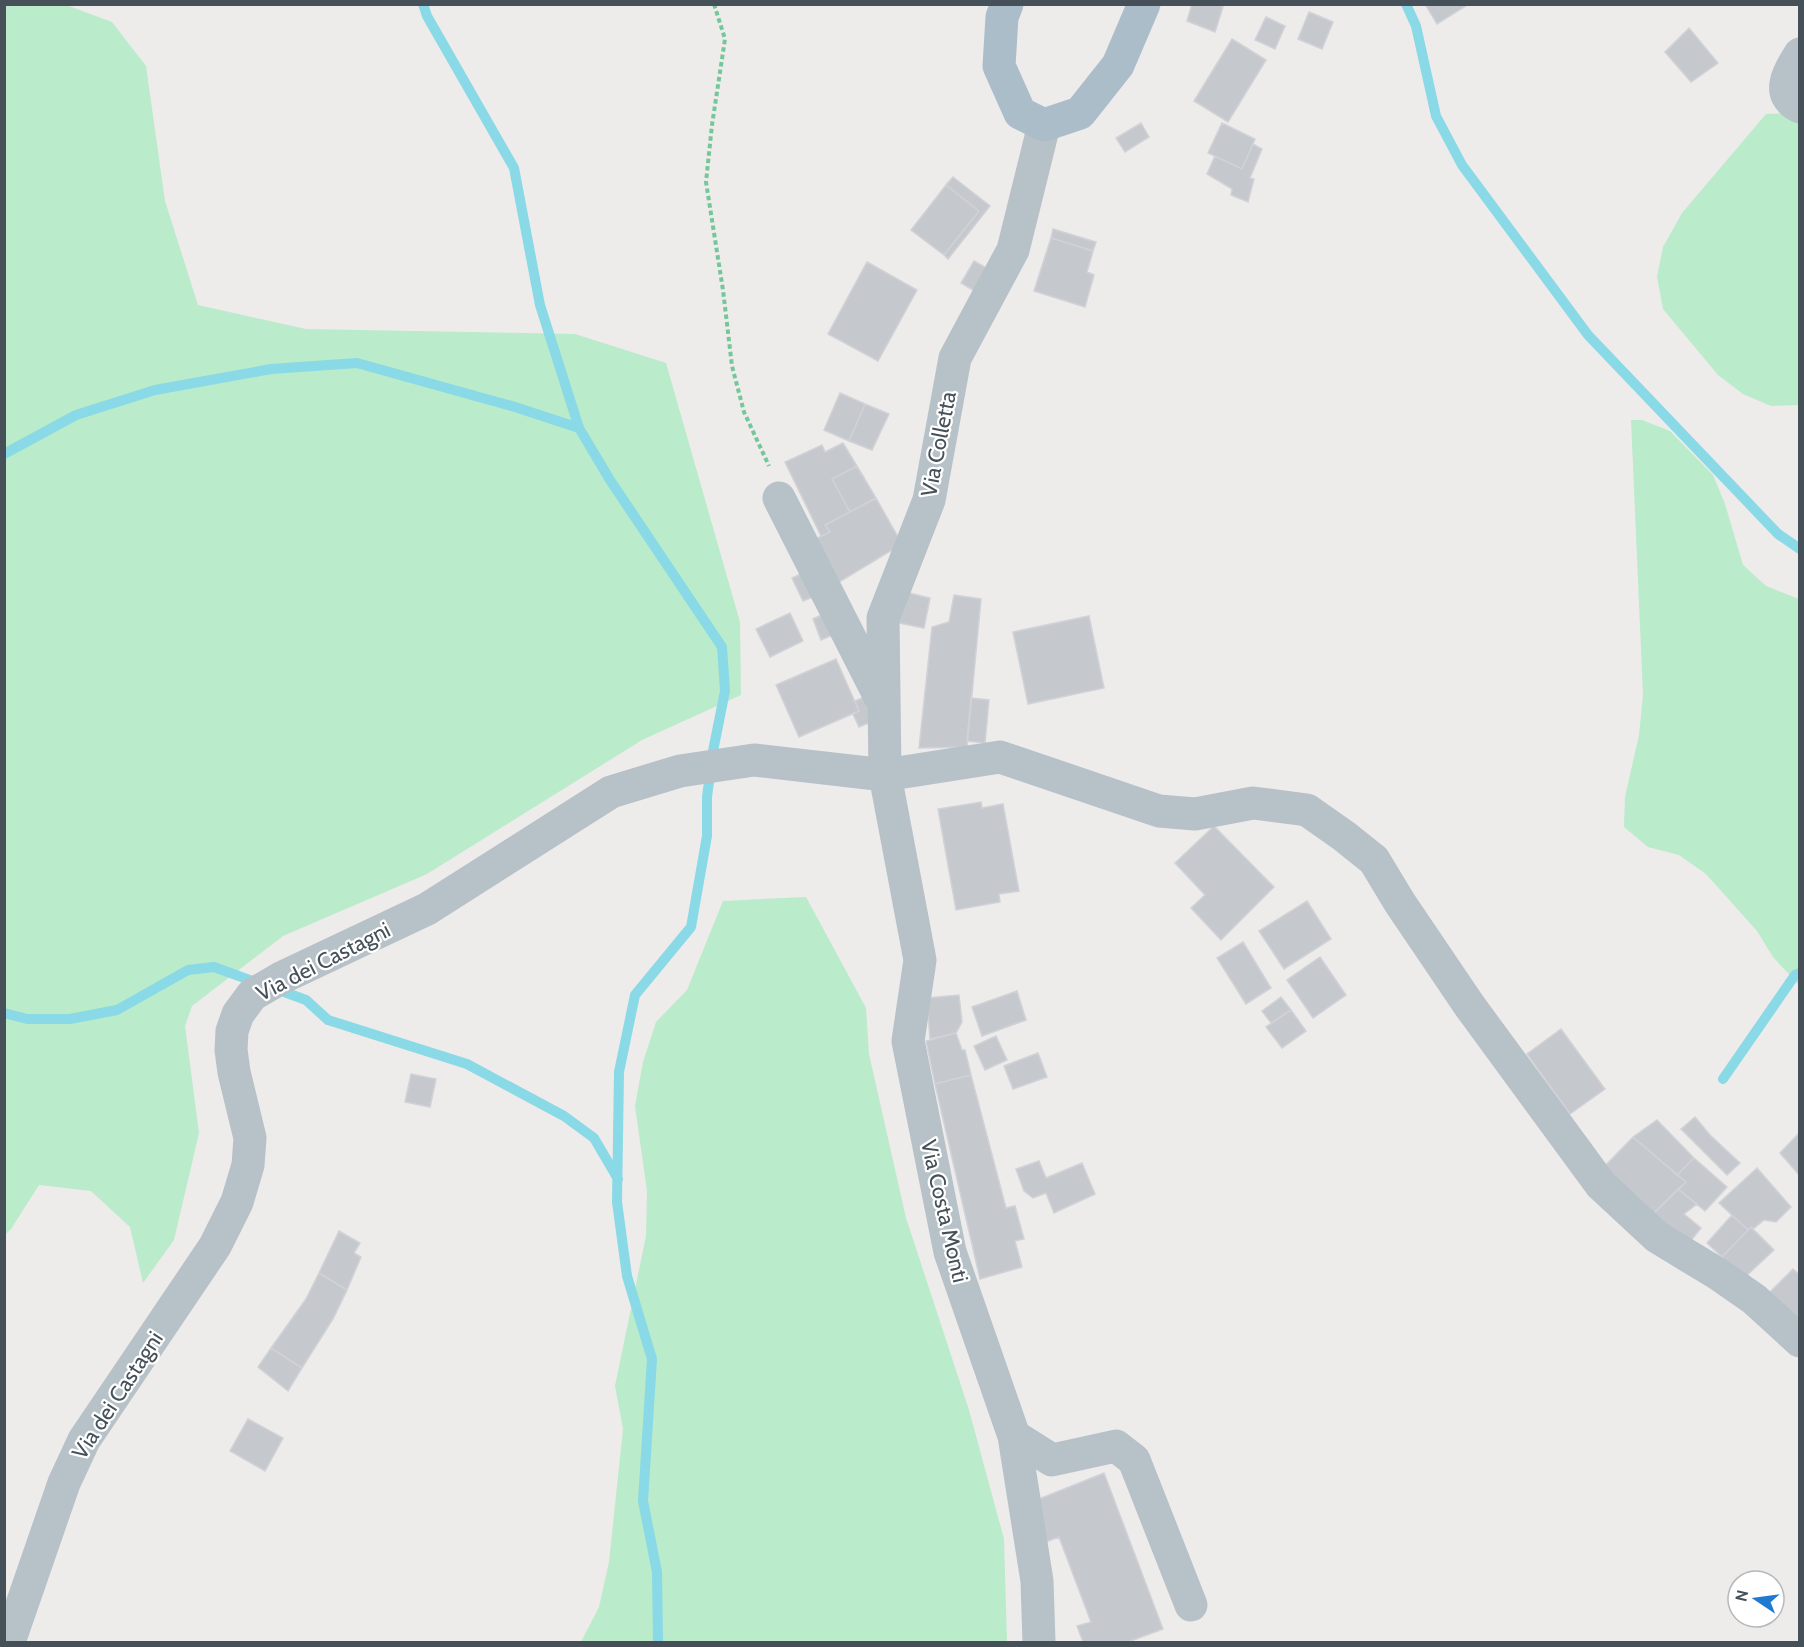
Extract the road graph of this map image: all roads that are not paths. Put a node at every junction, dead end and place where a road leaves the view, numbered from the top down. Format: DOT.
graph roads {
  1 [pos="1007,4"];
  2 [pos="1144,4"];
  3 [pos="1800,54"];
  4 [pos="1800,107"];
  5 [pos="1044,125"];
  6 [pos="779,498"];
  7 [pos="884,705"];
  8 [pos="885,775"];
  9 [pos="1800,1341"];
  10 [pos="1014,1436"];
  11 [pos="1191,1605"];
  12 [pos="9,1642"];
  13 [pos="1039,1642"];
  1 -- 5 [label="main road"];
  2 -- 5 [label="main road"];
  3 -- 4 [label="street"];
  5 -- 7 [label="street, Via Colletta"];
  6 -- 7 [label="street"];
  7 -- 8 [label="street, Via Colletta"];
  8 -- 9 [label="street, Via dei Castagni"];
  8 -- 10 [label="street, Via Costa Monti"];
  8 -- 12 [label="street, Via dei Castagni"];
  10 -- 11 [label="street"];
  10 -- 13 [label="street, Via Costa Monti"];
}
